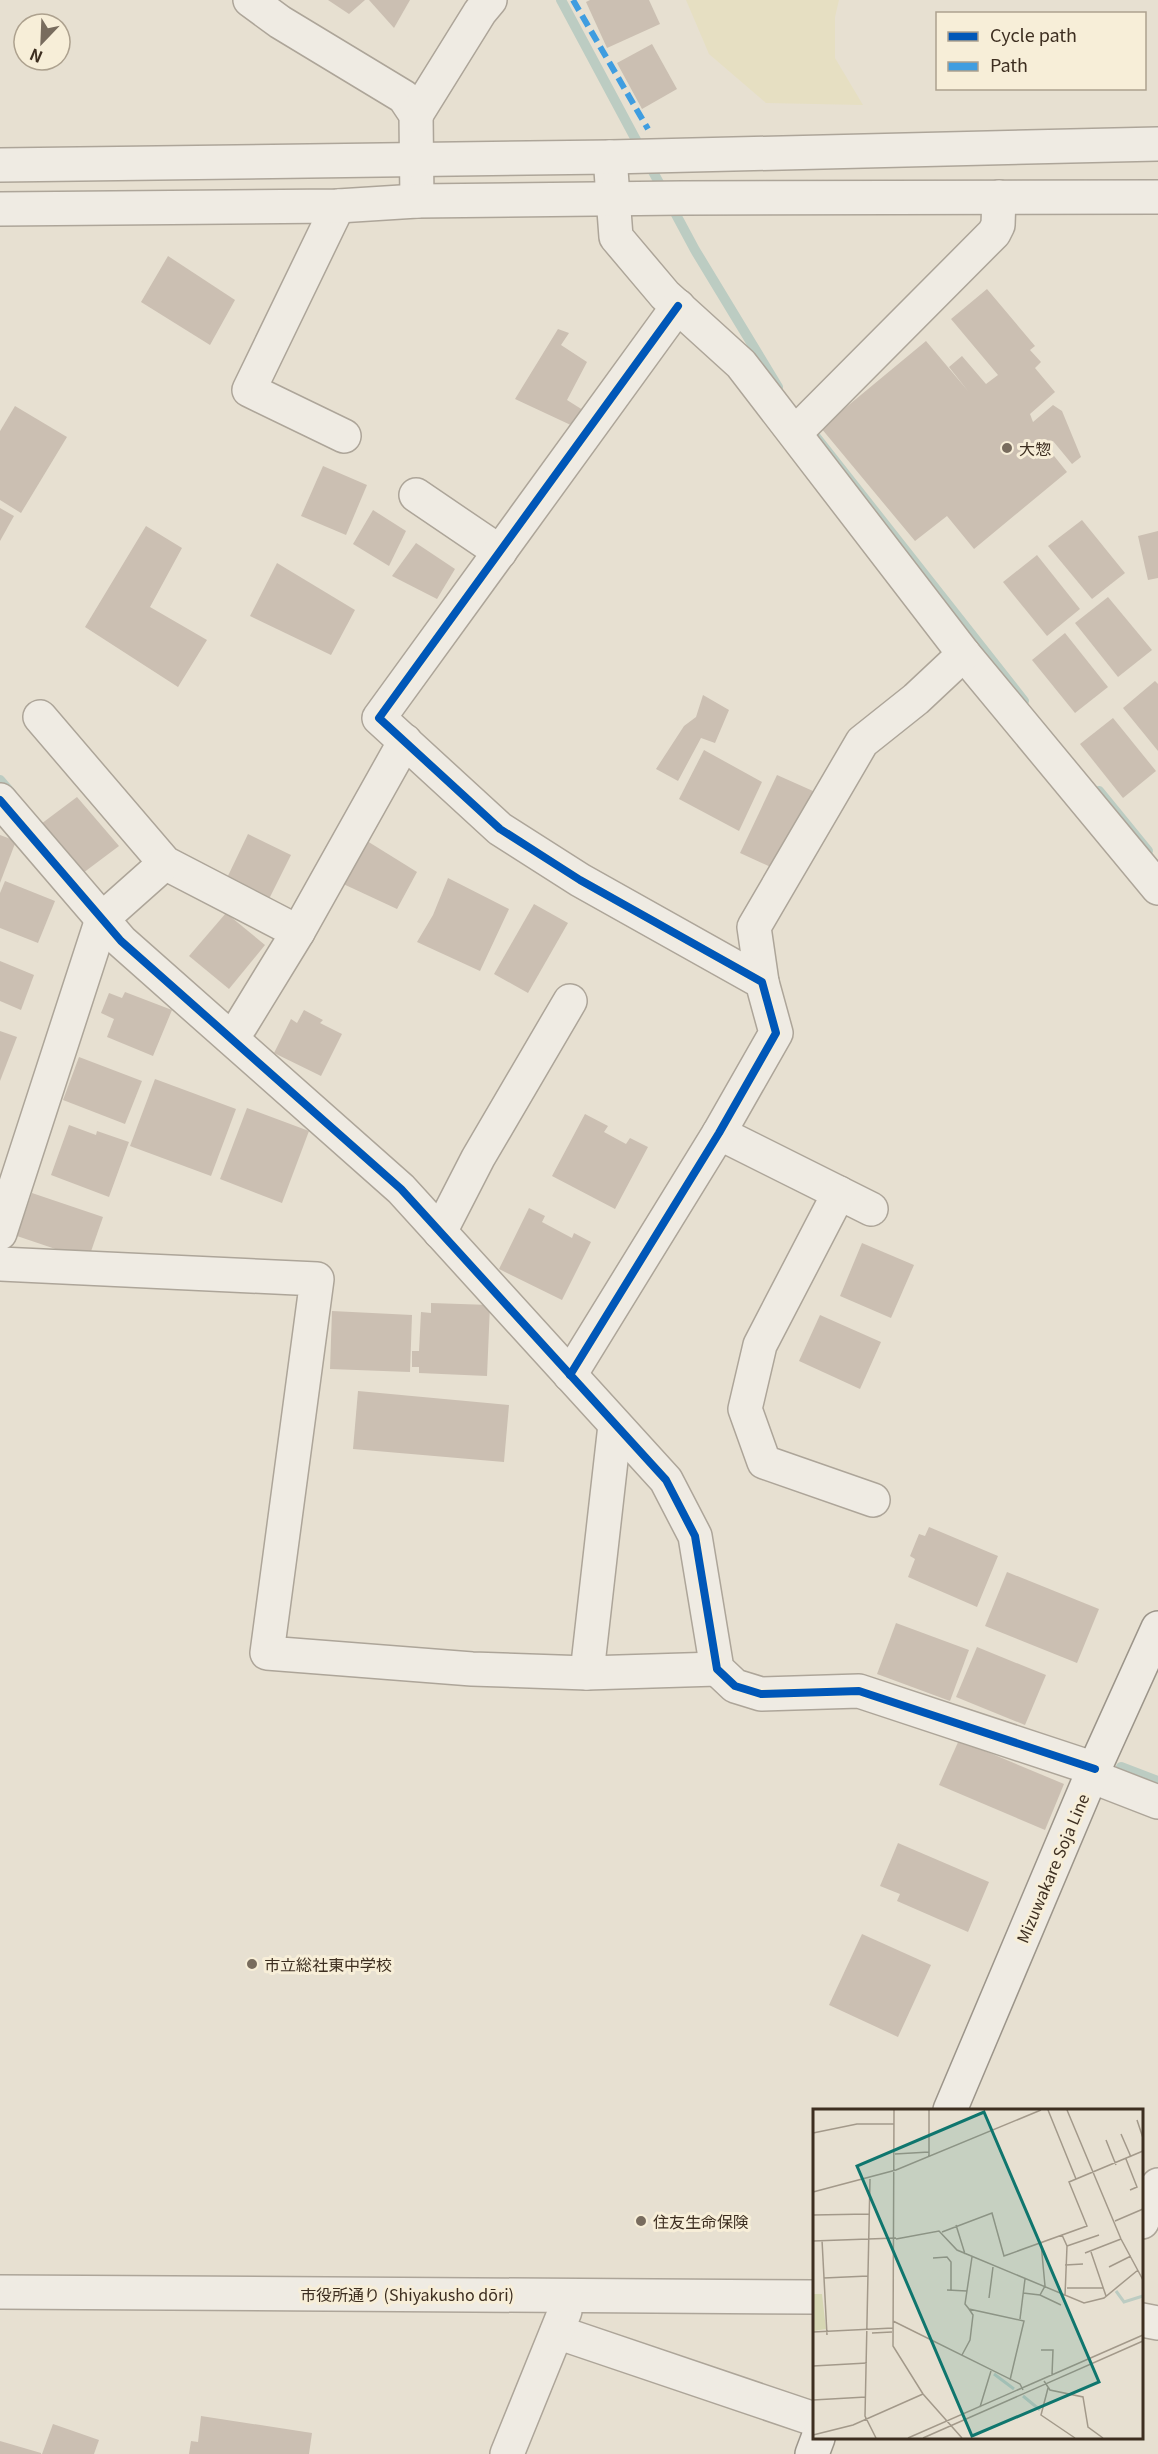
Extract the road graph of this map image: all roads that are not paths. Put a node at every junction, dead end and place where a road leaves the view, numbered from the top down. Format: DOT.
graph roads {
  1 [pos="250,0"];
  2 [pos="490,0"];
  3 [pos="416,115"];
  4 [pos="1158,144"];
  5 [pos="631,157"];
  6 [pos="416,160"];
  7 [pos="0,165"];
  8 [pos="999,197"];
  9 [pos="1158,197"];
  10 [pos="614,199"];
  11 [pos="417,201"];
  12 [pos="338,206"];
  13 [pos="0,209"];
  14 [pos="678,306"];
  15 [pos="802,426"];
  16 [pos="344,436"];
  17 [pos="416,495"];
  18 [pos="500,552"];
  19 [pos="964,654"];
  20 [pos="40,717"];
  21 [pos="405,741"];
  22 [pos="0,800"];
  23 [pos="165,863"];
  24 [pos="1158,888"];
  25 [pos="109,912"];
  26 [pos="298,932"];
  27 [pos="762,982"];
  28 [pos="570,1001"];
  29 [pos="236,1031"];
  30 [pos="719,1132"];
  31 [pos="839,1193"];
  32 [pos="871,1209"];
  33 [pos="445,1222"];
  34 [pos="0,1233"];
  35 [pos="0,1264"];
  36 [pos="575,1368"];
  37 [pos="615,1425"];
  38 [pos="873,1500"];
  39 [pos="1158,1628"];
  40 [pos="717,1669"];
  41 [pos="587,1673"];
  42 [pos="1093,1772"];
  43 [pos="1158,1802"];
  44 [pos="950,2109"];
  45 [pos="1158,2185"];
  46 [pos="1143,2220"];
  47 [pos="0,2292"];
  48 [pos="571,2295"];
  49 [pos="813,2297"];
  50 [pos="1143,2320"];
  51 [pos="1158,2323"];
  52 [pos="557,2332"];
  53 [pos="813,2419"];
  54 [pos="818,2439"];
  55 [pos="507,2454"];
  56 [pos="812,2454"];
  1 -- 3 [label="street"];
  2 -- 3 [label="street"];
  3 -- 6 [label="street"];
  4 -- 5 [label="street"];
  5 -- 6 [label="street"];
  5 -- 10 [label="street"];
  6 -- 7 [label="street"];
  6 -- 11 [label="street"];
  8 -- 9 [label="street"];
  8 -- 10 [label="street"];
  8 -- 15 [label="street"];
  10 -- 11 [label="street"];
  10 -- 14 [label="street"];
  11 -- 12 [label="street"];
  12 -- 13 [label="street"];
  12 -- 16 [label="street"];
  14 -- 15 [label="street"];
  14 -- 18 [label="street"];
  15 -- 19 [label="street"];
  17 -- 18 [label="street"];
  18 -- 21 [label="street"];
  19 -- 24 [label="street"];
  19 -- 27 [label="street"];
  20 -- 23 [label="street"];
  21 -- 26 [label="street"];
  21 -- 27 [label="street"];
  22 -- 25 [label="street"];
  23 -- 25 [label="street"];
  23 -- 26 [label="street"];
  25 -- 29 [label="street"];
  25 -- 34 [label="street"];
  26 -- 29 [label="street"];
  27 -- 30 [label="street"];
  28 -- 33 [label="street"];
  29 -- 33 [label="street"];
  30 -- 31 [label="street"];
  30 -- 36 [label="street"];
  31 -- 32 [label="street"];
  31 -- 38 [label="street"];
  33 -- 36 [label="street"];
  35 -- 41 [label="street"];
  36 -- 37 [label="street"];
  37 -- 40 [label="street"];
  37 -- 41 [label="street"];
  39 -- 42 [label="street, Mizuwakare Soja Line"];
  40 -- 41 [label="street"];
  40 -- 42 [label="street"];
  42 -- 43 [label="street"];
  42 -- 44 [label="street, Mizuwakare Soja Line"];
  45 -- 46 [label="street"];
  47 -- 48 [label="street, 市役所通り (Shiyakusho dōri)"];
  48 -- 49 [label="street, 市役所通り (Shiyakusho dōri)"];
  48 -- 52 [label="street"];
  50 -- 51 [label="street"];
  52 -- 53 [label="street"];
  52 -- 55 [label="street"];
  54 -- 56 [label="street"];
}
